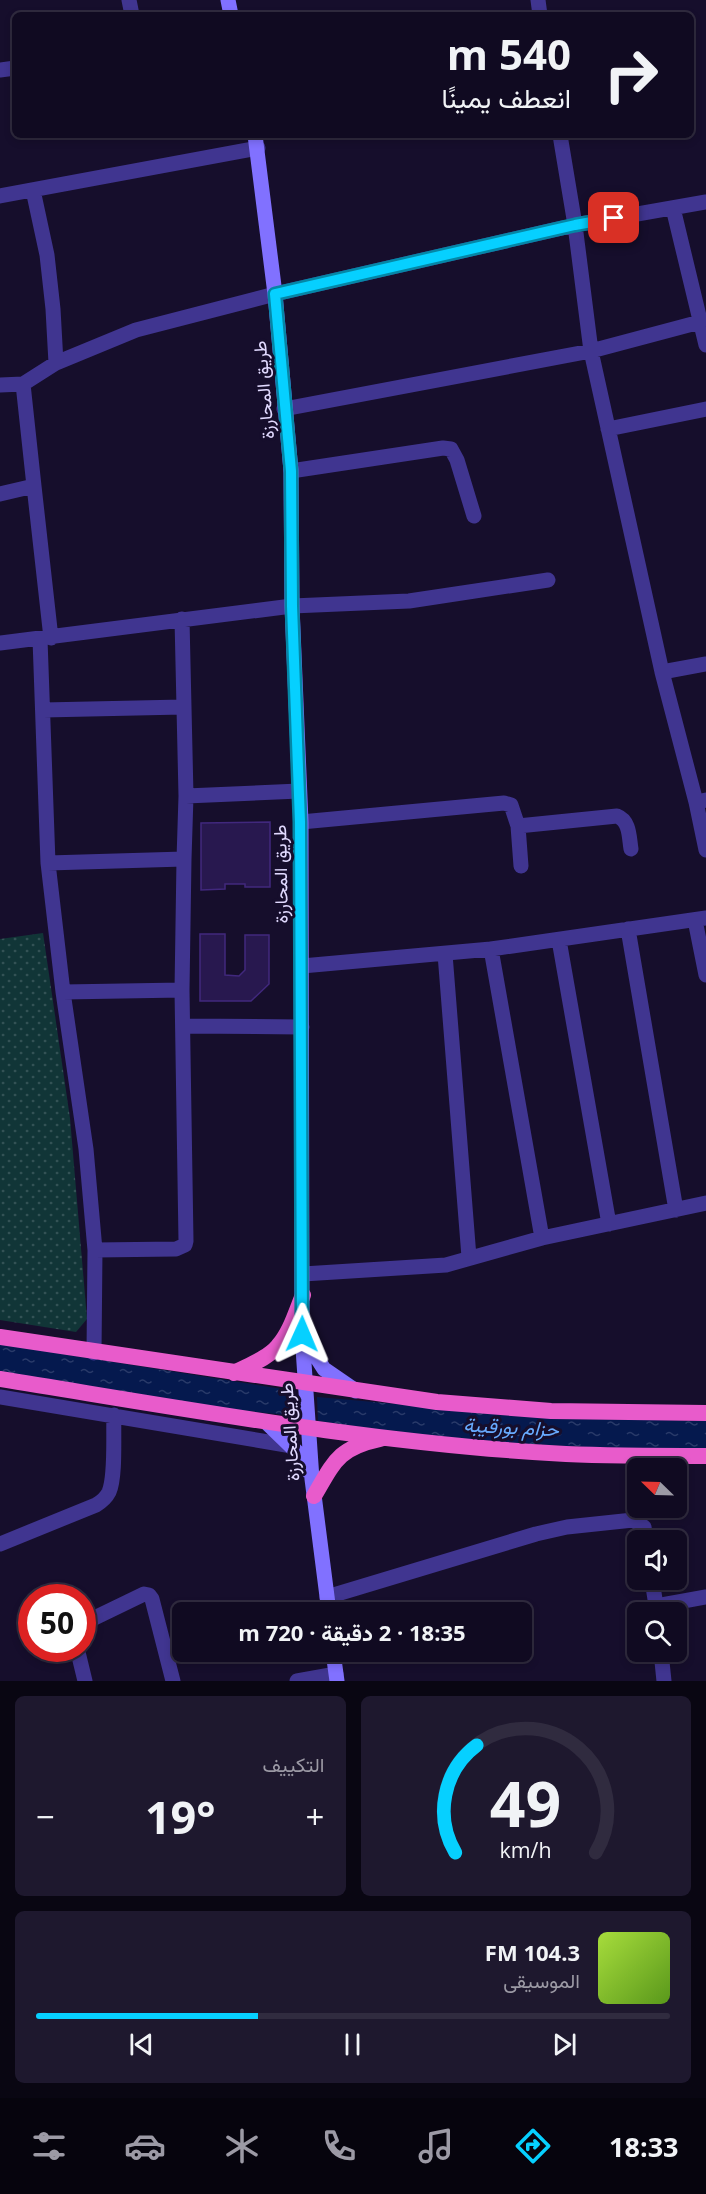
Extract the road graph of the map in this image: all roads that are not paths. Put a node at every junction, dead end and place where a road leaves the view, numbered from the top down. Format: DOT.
graph roads {
  1 [pos="560,138"];
  2 [pos="256,142"];
  3 [pos="33,190"];
  4 [pos="0,196"];
  5 [pos="706,202"];
  6 [pos="673,208"];
  7 [pos="575,225"];
  8 [pos="275,294"];
  9 [pos="700,322"];
  10 [pos="706,345"];
  11 [pos="591,351"];
  12 [pos="56,363"];
  13 [pos="23,384"];
  14 [pos="0,385"];
  15 [pos="706,409"];
  16 [pos="284,410"];
  17 [pos="608,429"];
  18 [pos="291,471"];
  19 [pos="34,486"];
  20 [pos="0,494"];
  21 [pos="474,516"];
  22 [pos="548,580"];
  23 [pos="292,606"];
  24 [pos="182,620"];
  25 [pos="46,638"];
  26 [pos="0,643"];
  27 [pos="706,664"];
  28 [pos="662,672"];
  29 [pos="183,707"];
  30 [pos="42,710"];
  31 [pos="299,791"];
  32 [pos="186,796"];
  33 [pos="701,801"];
  34 [pos="300,822"];
  35 [pos="518,826"];
  36 [pos="631,849"];
  37 [pos="706,850"];
  38 [pos="184,859"];
  39 [pos="48,863"];
  40 [pos="521,866"];
  41 [pos="701,919"];
  42 [pos="628,929"];
  43 [pos="559,940"];
  44 [pos="491,950"];
  45 [pos="445,954"];
  46 [pos="302,966"];
  47 [pos="706,975"];
  48 [pos="182,990"];
  49 [pos="63,993"];
  50 [pos="183,1026"];
  51 [pos="302,1027"];
  52 [pos="706,1203"];
  53 [pos="675,1210"];
  54 [pos="609,1224"];
  55 [pos="542,1238"];
  56 [pos="95,1250"];
  57 [pos="468,1257"];
  58 [pos="303,1275"];
  59 [pos="303,1295"];
  60 [pos="302,1334"];
  61 [pos="0,1337"];
  62 [pos="94,1353"];
  63 [pos="234,1373"];
  64 [pos="0,1379"];
  65 [pos="307,1387"];
  66 [pos="356,1391"];
  67 [pos="0,1397"];
  68 [pos="706,1413"];
  69 [pos="114,1415"];
  70 [pos="266,1422"];
  71 [pos="308,1425"];
  72 [pos="388,1438"];
  73 [pos="292,1446"];
  74 [pos="706,1456"];
  75 [pos="313,1488"];
  76 [pos="644,1530"];
  77 [pos="0,1544"];
  78 [pos="706,1597"];
  79 [pos="328,1602"];
  80 [pos="337,1602"];
  81 [pos="685,1602"];
  82 [pos="96,1617"];
  83 [pos="80,1662"];
  84 [pos="334,1662"];
  85 [pos="662,1662"];
  86 [pos="336,1677"];
  87 [pos="85,1681"];
  88 [pos="173,1681"];
  89 [pos="297,1681"];
  90 [pos="664,1681"];
  1 -- 7 [label="street"];
  2 -- 3 [label="street"];
  2 -- 8 [label="main road, طريق المحارزة"];
  3 -- 4 [label="street"];
  3 -- 12 [label="street"];
  5 -- 6 [label="street"];
  6 -- 7 [label="street"];
  6 -- 9 [label="street"];
  7 -- 8 [label="street"];
  7 -- 11 [label="street"];
  8 -- 12 [label="street"];
  8 -- 16 [label="main road, طريق المحارزة"];
  9 -- 10 [label="street"];
  9 -- 11 [label="street"];
  11 -- 16 [label="street"];
  11 -- 17 [label="street"];
  12 -- 13 [label="street"];
  13 -- 14 [label="street"];
  13 -- 19 [label="street"];
  15 -- 17 [label="street"];
  16 -- 18 [label="main road, طريق المحارزة"];
  17 -- 28 [label="street"];
  18 -- 21 [label="street"];
  18 -- 23 [label="main road, طريق المحارزة"];
  19 -- 20 [label="street"];
  19 -- 25 [label="street"];
  22 -- 23 [label="street"];
  23 -- 24 [label="street"];
  23 -- 31 [label="main road, طريق المحارزة"];
  24 -- 25 [label="street"];
  24 -- 29 [label="street"];
  25 -- 26 [label="street"];
  25 -- 30 [label="street"];
  27 -- 28 [label="street"];
  28 -- 33 [label="street"];
  29 -- 30 [label="street"];
  29 -- 32 [label="street"];
  30 -- 39 [label="street"];
  31 -- 32 [label="street"];
  31 -- 34 [label="main road, طريق المحارزة"];
  32 -- 38 [label="street"];
  33 -- 37 [label="street"];
  34 -- 35 [label="street"];
  34 -- 46 [label="main road, طريق المحارزة"];
  35 -- 36 [label="street"];
  35 -- 40 [label="street"];
  38 -- 39 [label="street"];
  38 -- 48 [label="street"];
  39 -- 49 [label="street"];
  41 -- 42 [label="street"];
  41 -- 47 [label="street"];
  42 -- 43 [label="street"];
  42 -- 53 [label="street"];
  43 -- 44 [label="street"];
  43 -- 54 [label="street"];
  44 -- 45 [label="street"];
  44 -- 55 [label="street"];
  45 -- 46 [label="street"];
  45 -- 57 [label="street"];
  46 -- 51 [label="main road, طريق المحارزة"];
  48 -- 49 [label="street"];
  48 -- 50 [label="street"];
  49 -- 56 [label="street"];
  50 -- 51 [label="street"];
  50 -- 56 [label="street"];
  51 -- 58 [label="main road, طريق المحارزة"];
  52 -- 53 [label="street"];
  53 -- 54 [label="street"];
  54 -- 55 [label="street"];
  55 -- 57 [label="street"];
  56 -- 62 [label="street"];
  57 -- 58 [label="street"];
  58 -- 59 [label="main road, طريق المحارزة"];
  59 -- 60 [label="main road, طريق المحارزة"];
  59 -- 63 [label="highway"];
  60 -- 65 [label="main road, طريق المحارزة"];
  60 -- 66 [label="main road"];
  61 -- 62 [label="highway"];
  62 -- 63 [label="highway"];
  63 -- 65 [label="highway"];
  64 -- 70 [label="highway"];
  65 -- 66 [label="highway"];
  65 -- 71 [label="main road, طريق المحارزة"];
  66 -- 68 [label="highway"];
  67 -- 69 [label="street"];
  69 -- 73 [label="street"];
  69 -- 77 [label="street"];
  70 -- 71 [label="highway"];
  70 -- 73 [label="main road"];
  71 -- 72 [label="highway"];
  71 -- 75 [label="main road, طريق المحارزة"];
  72 -- 74 [label="highway"];
  72 -- 75 [label="highway"];
  73 -- 75 [label="main road"];
  75 -- 79 [label="main road, طريق المحارزة"];
  76 -- 80 [label="street"];
  78 -- 81 [label="street"];
  82 -- 88 [label="street"];
  83 -- 87 [label="street"];
  84 -- 86 [label="main road"];
  85 -- 90 [label="street"];
  86 -- 89 [label="street"];
}
